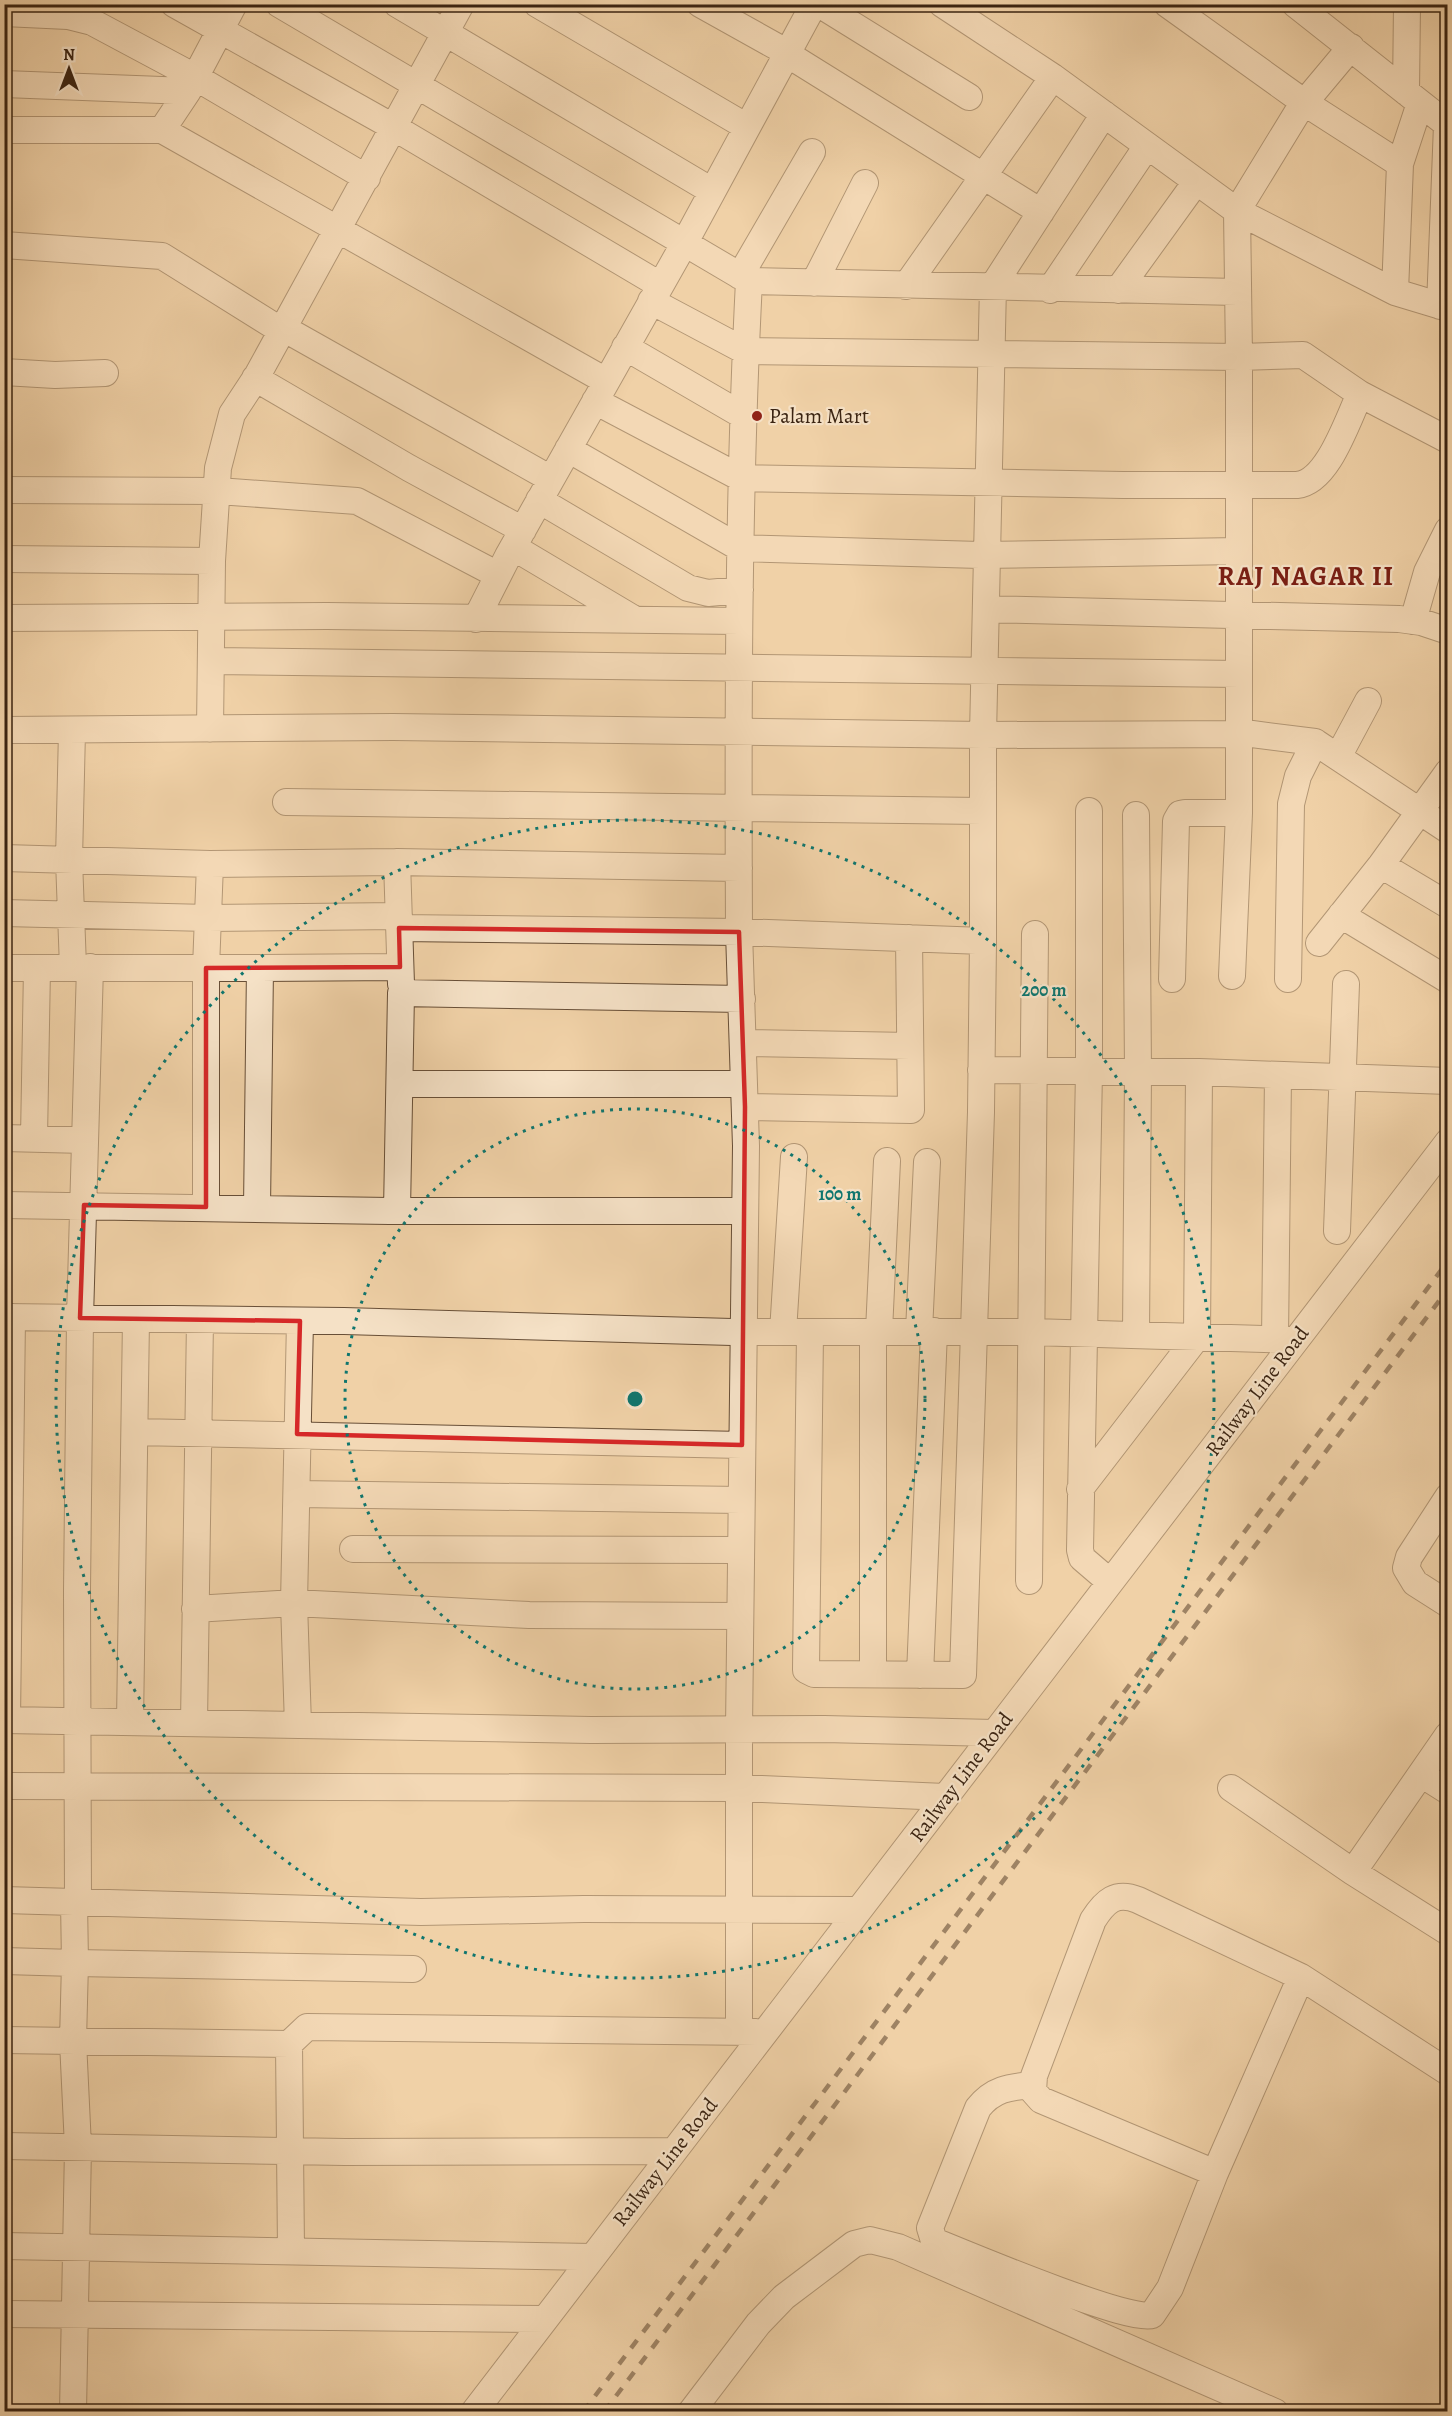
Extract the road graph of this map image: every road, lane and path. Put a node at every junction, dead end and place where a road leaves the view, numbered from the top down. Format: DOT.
graph roads {
  1 [pos="174,4"];
  2 [pos="234,4"];
  3 [pos="279,4"];
  4 [pos="397,4"];
  5 [pos="461,4"];
  6 [pos="537,4"];
  7 [pos="700,4"];
  8 [pos="814,4"];
  9 [pos="819,4"];
  10 [pos="942,4"];
  11 [pos="1167,4"];
  12 [pos="1295,4"];
  13 [pos="1407,4"];
  14 [pos="4,13"];
  15 [pos="221,29"];
  16 [pos="446,32"];
  17 [pos="1351,47"];
  18 [pos="787,54"];
  19 [pos="1053,77"];
  20 [pos="4,84"];
  21 [pos="191,84"];
  22 [pos="418,85"];
  23 [pos="969,97"];
  24 [pos="1413,98"];
  25 [pos="1305,103"];
  26 [pos="1104,114"];
  27 [pos="1447,125"];
  28 [pos="747,127"];
  29 [pos="395,128"];
  30 [pos="4,130"];
  31 [pos="162,130"];
  32 [pos="1147,146"];
  33 [pos="813,152"];
  34 [pos="1400,164"];
  35 [pos="984,175"];
  36 [pos="367,178"];
  37 [pos="1196,182"];
  38 [pos="865,183"];
  39 [pos="712,191"];
  40 [pos="1041,212"];
  41 [pos="1237,212"];
  42 [pos="339,228"];
  43 [pos="684,244"];
  44 [pos="4,245"];
  45 [pos="744,279"];
  46 [pos="814,283"];
  47 [pos="906,286"];
  48 [pos="993,286"];
  49 [pos="1050,290"];
  50 [pos="1118,290"];
  51 [pos="1237,292"];
  52 [pos="1395,292"];
  53 [pos="656,293"];
  54 [pos="1444,307"];
  55 [pos="283,330"];
  56 [pos="626,347"];
  57 [pos="745,351"];
  58 [pos="991,355"];
  59 [pos="1239,357"];
  60 [pos="4,372"];
  61 [pos="105,373"];
  62 [pos="255,378"];
  63 [pos="601,391"];
  64 [pos="1360,394"];
  65 [pos="742,415"];
  66 [pos="1448,441"];
  67 [pos="568,449"];
  68 [pos="741,478"];
  69 [pos="988,482"];
  70 [pos="1239,484"];
  71 [pos="4,490"];
  72 [pos="545,490"];
  73 [pos="218,491"];
  74 [pos="1448,530"];
  75 [pos="518,538"];
  76 [pos="740,548"];
  77 [pos="1239,551"];
  78 [pos="987,555"];
  79 [pos="4,558"];
  80 [pos="212,561"];
  81 [pos="498,575"];
  82 [pos="740,590"];
  83 [pos="986,609"];
  84 [pos="1238,614"];
  85 [pos="211,616"];
  86 [pos="4,618"];
  87 [pos="476,619"];
  88 [pos="636,620"];
  89 [pos="739,621"];
  90 [pos="1413,621"];
  91 [pos="1448,631"];
  92 [pos="211,661"];
  93 [pos="739,668"];
  94 [pos="984,670"];
  95 [pos="1239,674"];
  96 [pos="1368,701"];
  97 [pos="210,729"];
  98 [pos="4,730"];
  99 [pos="72,730"];
  100 [pos="738,730"];
  101 [pos="1239,734"];
  102 [pos="983,735"];
  103 [pos="1316,742"];
  104 [pos="1338,757"];
  105 [pos="1448,771"];
  106 [pos="286,802"];
  107 [pos="739,807"];
  108 [pos="982,811"];
  109 [pos="1089,811"];
  110 [pos="1420,812"];
  111 [pos="1239,813"];
  112 [pos="1136,815"];
  113 [pos="1448,830"];
  114 [pos="4,858"];
  115 [pos="69,860"];
  116 [pos="397,862"];
  117 [pos="210,864"];
  118 [pos="1381,865"];
  119 [pos="739,868"];
  120 [pos="1448,905"];
  121 [pos="4,913"];
  122 [pos="71,915"];
  123 [pos="1341,915"];
  124 [pos="208,918"];
  125 [pos="399,922"];
  126 [pos="739,932"];
  127 [pos="1035,934"];
  128 [pos="909,938"];
  129 [pos="983,940"];
  130 [pos="1319,943"];
  131 [pos="82,967"];
  132 [pos="4,968"];
  133 [pos="37,968"];
  134 [pos="206,968"];
  135 [pos="260,968"];
  136 [pos="400,968"];
  137 [pos="1232,976"];
  138 [pos="1172,979"];
  139 [pos="1288,979"];
  140 [pos="1448,980"];
  141 [pos="1346,984"];
  142 [pos="401,993"];
  143 [pos="742,999"];
  144 [pos="744,1043"];
  145 [pos="910,1046"];
  146 [pos="981,1070"];
  147 [pos="1035,1070"];
  148 [pos="1089,1071"];
  149 [pos="1138,1072"];
  150 [pos="1199,1072"];
  151 [pos="1278,1075"];
  152 [pos="1343,1078"];
  153 [pos="1448,1081"];
  154 [pos="400,1084"];
  155 [pos="745,1096"];
  156 [pos="4,1138"];
  157 [pos="34,1138"];
  158 [pos="85,1140"];
  159 [pos="1448,1142"];
  160 [pos="794,1156"];
  161 [pos="887,1161"];
  162 [pos="927,1162"];
  163 [pos="4,1205"];
  164 [pos="84,1205"];
  165 [pos="206,1207"];
  166 [pos="257,1208"];
  167 [pos="397,1211"];
  168 [pos="745,1211"];
  169 [pos="1337,1231"];
  170 [pos="8,1317"];
  171 [pos="80,1318"];
  172 [pos="136,1319"];
  173 [pos="200,1320"];
  174 [pos="300,1321"];
  175 [pos="876,1331"];
  176 [pos="927,1331"];
  177 [pos="743,1332"];
  178 [pos="783,1332"];
  179 [pos="810,1332"];
  180 [pos="1032,1332"];
  181 [pos="974,1333"];
  182 [pos="1082,1334"];
  183 [pos="1136,1335"];
  184 [pos="1197,1337"];
  185 [pos="1286,1340"];
  186 [pos="135,1432"];
  187 [pos="198,1434"];
  188 [pos="297,1434"];
  189 [pos="742,1444"];
  190 [pos="1080,1490"];
  191 [pos="7,1493"];
  192 [pos="297,1494"];
  193 [pos="1448,1497"];
  194 [pos="741,1500"];
  195 [pos="352,1549"];
  196 [pos="741,1550"];
  197 [pos="1029,1581"];
  198 [pos="1110,1582"];
  199 [pos="294,1604"];
  200 [pos="1448,1604"];
  201 [pos="195,1609"];
  202 [pos="740,1616"];
  203 [pos="873,1673"];
  204 [pos="920,1675"];
  205 [pos="6,1720"];
  206 [pos="79,1721"];
  207 [pos="130,1722"];
  208 [pos="194,1723"];
  209 [pos="298,1725"];
  210 [pos="739,1729"];
  211 [pos="994,1733"];
  212 [pos="1448,1735"];
  213 [pos="1421,1774"];
  214 [pos="4,1786"];
  215 [pos="78,1787"];
  216 [pos="739,1788"];
  217 [pos="1231,1788"];
  218 [pos="1448,1791"];
  219 [pos="945,1797"];
  220 [pos="1353,1872"];
  221 [pos="4,1900"];
  222 [pos="76,1901"];
  223 [pos="741,1908"];
  224 [pos="859,1910"];
  225 [pos="1448,1932"];
  226 [pos="4,1961"];
  227 [pos="75,1963"];
  228 [pos="414,1969"];
  229 [pos="1301,1977"];
  230 [pos="739,2031"];
  231 [pos="765,2032"];
  232 [pos="4,2040"];
  233 [pos="73,2041"];
  234 [pos="289,2044"];
  235 [pos="1448,2072"];
  236 [pos="1032,2085"];
  237 [pos="4,2146"];
  238 [pos="78,2147"];
  239 [pos="673,2151"];
  240 [pos="292,2152"];
  241 [pos="1215,2173"];
  242 [pos="4,2246"];
  243 [pos="76,2249"];
  244 [pos="291,2251"];
  245 [pos="593,2257"];
  246 [pos="4,2314"];
  247 [pos="75,2314"];
  248 [pos="545,2319"];
  249 [pos="74,2412"];
  250 [pos="474,2412"];
  251 [pos="691,2412"];
  252 [pos="1275,2412"];
  1 -- 15 [label="street"];
  2 -- 15 [label="street"];
  3 -- 22 [label="street"];
  4 -- 16 [label="street"];
  5 -- 16 [label="street"];
  6 -- 28 [label="street"];
  7 -- 18 [label="street"];
  8 -- 18 [label="street"];
  9 -- 23 [label="street"];
  10 -- 19 [label="street"];
  11 -- 25 [label="street"];
  12 -- 17 [label="street"];
  13 -- 24 [label="street"];
  14 -- 21 [label="street"];
  15 -- 21 [label="street"];
  15 -- 29 [label="street"];
  16 -- 22 [label="street"];
  16 -- 39 [label="street"];
  17 -- 24 [label="street"];
  17 -- 25 [label="street"];
  18 -- 28 [label="street"];
  18 -- 35 [label="street"];
  19 -- 26 [label="street"];
  19 -- 35 [label="street"];
  20 -- 21 [label="street"];
  21 -- 31 [label="street"];
  21 -- 36 [label="street"];
  22 -- 29 [label="street"];
  22 -- 43 [label="street"];
  24 -- 27 [label="street"];
  24 -- 34 [label="street"];
  25 -- 34 [label="street"];
  25 -- 41 [label="street"];
  26 -- 32 [label="street"];
  26 -- 40 [label="street"];
  27 -- 54 [label="street"];
  28 -- 39 [label="street"];
  29 -- 36 [label="street"];
  29 -- 53 [label="street"];
  30 -- 31 [label="street"];
  31 -- 42 [label="street"];
  32 -- 37 [label="street"];
  32 -- 49 [label="street"];
  33 -- 45 [label="street"];
  34 -- 52 [label="street"];
  35 -- 40 [label="street"];
  35 -- 47 [label="street"];
  36 -- 42 [label="street"];
  37 -- 41 [label="street"];
  37 -- 50 [label="street"];
  38 -- 46 [label="street"];
  39 -- 43 [label="street"];
  40 -- 48 [label="street"];
  41 -- 51 [label="street"];
  41 -- 52 [label="street"];
  42 -- 55 [label="street"];
  42 -- 63 [label="street"];
  43 -- 45 [label="street"];
  43 -- 53 [label="street"];
  44 -- 55 [label="street"];
  45 -- 46 [label="street"];
  45 -- 57 [label="street"];
  46 -- 47 [label="street"];
  47 -- 48 [label="street"];
  48 -- 49 [label="street"];
  48 -- 58 [label="street"];
  49 -- 50 [label="street"];
  50 -- 51 [label="street"];
  51 -- 59 [label="street"];
  52 -- 54 [label="street"];
  53 -- 56 [label="street"];
  53 -- 57 [label="street"];
  55 -- 62 [label="street"];
  55 -- 72 [label="street"];
  56 -- 63 [label="street"];
  56 -- 65 [label="street"];
  57 -- 58 [label="street"];
  57 -- 65 [label="street"];
  58 -- 59 [label="street"];
  58 -- 69 [label="street"];
  59 -- 64 [label="street"];
  59 -- 70 [label="street"];
  60 -- 61 [label="street"];
  62 -- 73 [label="street"];
  62 -- 75 [label="street"];
  63 -- 67 [label="street"];
  63 -- 68 [label="street"];
  64 -- 66 [label="street"];
  64 -- 70 [label="street"];
  65 -- 68 [label="street"];
  67 -- 72 [label="street"];
  67 -- 76 [label="street"];
  68 -- 69 [label="street"];
  68 -- 76 [label="street"];
  69 -- 70 [label="street"];
  69 -- 78 [label="street"];
  70 -- 77 [label="street"];
  71 -- 73 [label="street"];
  72 -- 75 [label="street"];
  72 -- 82 [label="street"];
  73 -- 80 [label="street"];
  73 -- 81 [label="street"];
  74 -- 90 [label="street"];
  75 -- 81 [label="street"];
  75 -- 88 [label="street"];
  76 -- 78 [label="street"];
  76 -- 82 [label="street"];
  77 -- 78 [label="street"];
  77 -- 84 [label="street"];
  78 -- 83 [label="street"];
  79 -- 80 [label="street"];
  80 -- 85 [label="street"];
  81 -- 87 [label="street"];
  82 -- 89 [label="street"];
  83 -- 84 [label="street"];
  83 -- 94 [label="street"];
  84 -- 90 [label="street"];
  84 -- 95 [label="street"];
  85 -- 86 [label="street"];
  85 -- 87 [label="street"];
  85 -- 92 [label="street"];
  87 -- 88 [label="street"];
  88 -- 89 [label="street"];
  89 -- 93 [label="street"];
  90 -- 91 [label="street"];
  92 -- 93 [label="street"];
  92 -- 97 [label="street"];
  93 -- 94 [label="street"];
  93 -- 100 [label="street"];
  94 -- 95 [label="street"];
  94 -- 102 [label="street"];
  95 -- 101 [label="street"];
  96 -- 104 [label="street"];
  97 -- 99 [label="street"];
  97 -- 100 [label="street"];
  98 -- 99 [label="street"];
  99 -- 115 [label="street"];
  100 -- 102 [label="street"];
  100 -- 107 [label="street"];
  101 -- 102 [label="street"];
  101 -- 103 [label="street"];
  101 -- 111 [label="street"];
  102 -- 108 [label="street"];
  103 -- 104 [label="street"];
  103 -- 139 [label="street"];
  104 -- 110 [label="street"];
  105 -- 110 [label="street"];
  106 -- 107 [label="street"];
  107 -- 108 [label="street"];
  107 -- 119 [label="street"];
  108 -- 129 [label="street"];
  109 -- 148 [label="street"];
  110 -- 113 [label="street"];
  110 -- 118 [label="street"];
  111 -- 137 [label="street"];
  111 -- 138 [label="street"];
  112 -- 149 [label="street"];
  114 -- 115 [label="street"];
  115 -- 117 [label="street"];
  115 -- 122 [label="street"];
  116 -- 117 [label="street"];
  116 -- 119 [label="street"];
  116 -- 125 [label="street"];
  117 -- 124 [label="street"];
  118 -- 120 [label="street"];
  118 -- 123 [label="street"];
  119 -- 126 [label="street"];
  121 -- 122 [label="street"];
  122 -- 124 [label="street"];
  122 -- 131 [label="street"];
  123 -- 130 [label="street"];
  123 -- 140 [label="street"];
  124 -- 125 [label="street"];
  124 -- 134 [label="street"];
  125 -- 126 [label="street"];
  125 -- 136 [label="street"];
  126 -- 128 [label="street"];
  126 -- 143 [label="street"];
  127 -- 147 [label="street"];
  128 -- 129 [label="street"];
  128 -- 145 [label="street"];
  129 -- 146 [label="street"];
  131 -- 133 [label="street"];
  131 -- 134 [label="street"];
  131 -- 158 [label="street"];
  132 -- 133 [label="street"];
  133 -- 157 [label="street"];
  134 -- 135 [label="street"];
  134 -- 165 [label="street"];
  135 -- 136 [label="street"];
  135 -- 166 [label="street"];
  136 -- 142 [label="street"];
  141 -- 152 [label="street"];
  142 -- 143 [label="street"];
  142 -- 154 [label="street"];
  143 -- 144 [label="street"];
  144 -- 145 [label="street"];
  144 -- 155 [label="street"];
  145 -- 155 [label="street"];
  146 -- 147 [label="street"];
  146 -- 181 [label="street"];
  147 -- 148 [label="street"];
  147 -- 180 [label="street"];
  148 -- 149 [label="street"];
  148 -- 182 [label="street"];
  149 -- 150 [label="street"];
  149 -- 183 [label="street"];
  150 -- 151 [label="street"];
  150 -- 184 [label="street"];
  151 -- 152 [label="street"];
  151 -- 185 [label="street"];
  152 -- 153 [label="street"];
  152 -- 169 [label="street"];
  154 -- 155 [label="street"];
  154 -- 167 [label="street"];
  155 -- 168 [label="street"];
  156 -- 157 [label="street"];
  157 -- 158 [label="street"];
  158 -- 164 [label="street"];
  159 -- 185 [label="street, Railway Line Road"];
  160 -- 178 [label="street"];
  161 -- 175 [label="street"];
  162 -- 176 [label="street"];
  163 -- 164 [label="street"];
  164 -- 165 [label="street"];
  164 -- 171 [label="street"];
  165 -- 166 [label="street"];
  166 -- 167 [label="street"];
  167 -- 168 [label="street"];
  168 -- 177 [label="street"];
  170 -- 171 [label="street"];
  170 -- 191 [label="street"];
  171 -- 172 [label="street"];
  171 -- 206 [label="street"];
  172 -- 173 [label="street"];
  172 -- 186 [label="street"];
  173 -- 174 [label="street"];
  173 -- 187 [label="street"];
  174 -- 177 [label="street"];
  174 -- 188 [label="street"];
  175 -- 176 [label="street"];
  175 -- 179 [label="street"];
  175 -- 203 [label="street"];
  176 -- 181 [label="street"];
  176 -- 204 [label="street"];
  177 -- 178 [label="street"];
  177 -- 189 [label="street"];
  178 -- 179 [label="street"];
  179 -- 203 [label="street"];
  180 -- 181 [label="street"];
  180 -- 182 [label="street"];
  180 -- 197 [label="street"];
  181 -- 204 [label="street"];
  182 -- 183 [label="street"];
  182 -- 190 [label="street"];
  183 -- 184 [label="street"];
  184 -- 185 [label="street"];
  184 -- 190 [label="street"];
  185 -- 198 [label="street, Railway Line Road"];
  186 -- 187 [label="street"];
  186 -- 207 [label="street"];
  187 -- 188 [label="street"];
  187 -- 201 [label="street"];
  188 -- 189 [label="street"];
  188 -- 192 [label="street"];
  189 -- 194 [label="street"];
  190 -- 198 [label="street"];
  191 -- 205 [label="street"];
  192 -- 194 [label="street"];
  192 -- 199 [label="street"];
  193 -- 200 [label="street"];
  194 -- 196 [label="street"];
  195 -- 196 [label="street"];
  196 -- 202 [label="street"];
  198 -- 211 [label="street, Railway Line Road"];
  199 -- 201 [label="street"];
  199 -- 202 [label="street"];
  199 -- 209 [label="street"];
  201 -- 208 [label="street"];
  202 -- 210 [label="street"];
  203 -- 204 [label="street"];
  205 -- 206 [label="street"];
  206 -- 207 [label="street"];
  206 -- 215 [label="street"];
  207 -- 208 [label="street"];
  208 -- 209 [label="street"];
  209 -- 210 [label="street"];
  210 -- 211 [label="street"];
  210 -- 216 [label="street"];
  211 -- 219 [label="street, Railway Line Road"];
  212 -- 213 [label="street"];
  213 -- 218 [label="street"];
  213 -- 220 [label="street"];
  214 -- 215 [label="street"];
  215 -- 216 [label="street"];
  215 -- 222 [label="street"];
  216 -- 219 [label="street"];
  216 -- 223 [label="street"];
  217 -- 220 [label="street"];
  219 -- 224 [label="street, Railway Line Road"];
  220 -- 225 [label="street"];
  221 -- 222 [label="street"];
  222 -- 223 [label="street"];
  222 -- 227 [label="street"];
  223 -- 224 [label="street"];
  223 -- 230 [label="street"];
  224 -- 231 [label="street, Railway Line Road"];
  226 -- 227 [label="street"];
  227 -- 228 [label="street"];
  227 -- 233 [label="street"];
  229 -- 235 [label="street"];
  229 -- 236 [label="street"];
  229 -- 241 [label="street"];
  230 -- 231 [label="street"];
  230 -- 234 [label="street"];
  231 -- 239 [label="street, Railway Line Road"];
  232 -- 233 [label="street"];
  233 -- 234 [label="street"];
  233 -- 238 [label="street"];
  234 -- 240 [label="street"];
  236 -- 241 [label="street"];
  236 -- 241 [label="street"];
  237 -- 238 [label="street"];
  238 -- 240 [label="street"];
  238 -- 243 [label="street"];
  239 -- 240 [label="street"];
  239 -- 245 [label="street, Railway Line Road"];
  240 -- 244 [label="street"];
  242 -- 243 [label="street"];
  243 -- 244 [label="street"];
  243 -- 247 [label="street"];
  244 -- 245 [label="street"];
  245 -- 248 [label="street, Railway Line Road"];
  246 -- 247 [label="street"];
  247 -- 248 [label="street"];
  247 -- 249 [label="street"];
  248 -- 250 [label="street, Railway Line Road"];
  251 -- 252 [label="street"];
}
